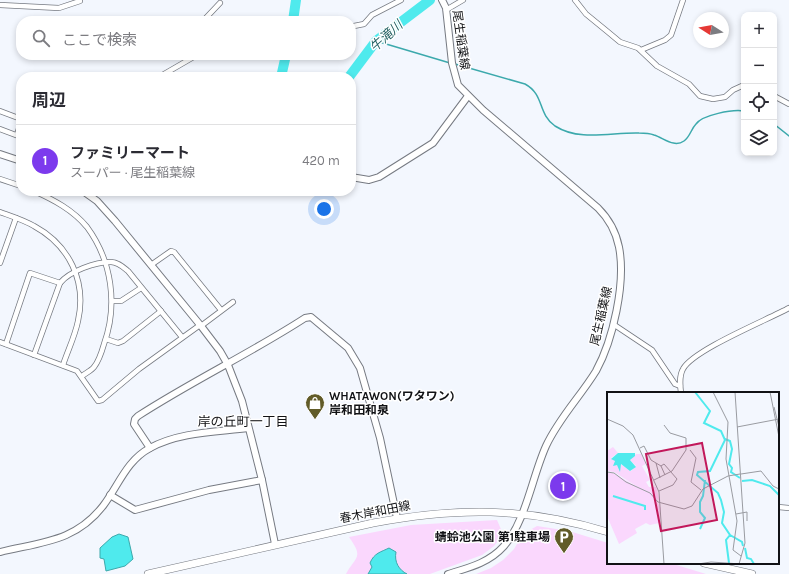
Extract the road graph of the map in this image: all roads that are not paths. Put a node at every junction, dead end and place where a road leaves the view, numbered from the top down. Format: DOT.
graph roads {
  1 [pos="401,0"];
  2 [pos="442,0"];
  3 [pos="463,0"];
  4 [pos="575,0"];
  5 [pos="683,0"];
  6 [pos="80,1"];
  7 [pos="220,3"];
  8 [pos="0,5"];
  9 [pos="446,9"];
  10 [pos="208,16"];
  11 [pos="356,26"];
  12 [pos="641,50"];
  13 [pos="188,60"];
  14 [pos="167,72"];
  15 [pos="741,86"];
  16 [pos="468,96"];
  17 [pos="777,98"];
  18 [pos="789,104"];
  19 [pos="0,111"];
  20 [pos="16,117"];
  21 [pos="0,129"];
  22 [pos="16,135"];
  23 [pos="0,154"];
  24 [pos="16,159"];
  25 [pos="356,178"];
  26 [pos="0,179"];
  27 [pos="16,184"];
  28 [pos="43,196"];
  29 [pos="89,196"];
  30 [pos="0,212"];
  31 [pos="16,218"];
  32 [pos="0,244"];
  33 [pos="6,247"];
  34 [pos="0,263"];
  35 [pos="105,263"];
  36 [pos="151,265"];
  37 [pos="76,270"];
  38 [pos="60,283"];
  39 [pos="141,288"];
  40 [pos="112,300"];
  41 [pos="232,302"];
  42 [pos="789,308"];
  43 [pos="221,310"];
  44 [pos="161,311"];
  45 [pos="613,324"];
  46 [pos="201,326"];
  47 [pos="182,337"];
  48 [pos="106,339"];
  49 [pos="0,342"];
  50 [pos="6,344"];
  51 [pos="34,355"];
  52 [pos="63,365"];
  53 [pos="228,365"];
  54 [pos="82,376"];
  55 [pos="680,386"];
  56 [pos="681,392"];
  57 [pos="248,428"];
  58 [pos="150,448"];
  59 [pos="262,480"];
  60 [pos="110,495"];
  61 [pos="779,506"];
  62 [pos="789,508"];
  63 [pos="522,513"];
  64 [pos="397,518"];
  65 [pos="607,532"];
  66 [pos="275,544"];
  67 [pos="0,552"];
  68 [pos="708,564"];
  69 [pos="148,574"];
  70 [pos="448,574"];
  71 [pos="752,574"];
  1 -- 11 [label="street"];
  2 -- 9 [label="street, 尾生稲葉線"];
  3 -- 9 [label="street"];
  4 -- 12 [label="street"];
  5 -- 12 [label="street"];
  6 -- 8 [label="street"];
  7 -- 10 [label="street"];
  9 -- 16 [label="street, 尾生稲葉線"];
  12 -- 15 [label="street"];
  13 -- 14 [label="street"];
  16 -- 25 [label="street"];
  16 -- 45 [label="street, 尾生稲葉線"];
  17 -- 18 [label="street"];
  19 -- 20 [label="street"];
  21 -- 22 [label="street"];
  23 -- 24 [label="street"];
  26 -- 27 [label="street"];
  28 -- 35 [label="street"];
  29 -- 36 [label="street"];
  30 -- 31 [label="street"];
  31 -- 33 [label="street"];
  31 -- 37 [label="street"];
  32 -- 33 [label="street"];
  33 -- 34 [label="street"];
  35 -- 37 [label="street"];
  35 -- 39 [label="street"];
  35 -- 40 [label="street"];
  36 -- 43 [label="street"];
  36 -- 46 [label="street"];
  37 -- 38 [label="street"];
  37 -- 52 [label="street"];
  38 -- 50 [label="street"];
  38 -- 51 [label="street"];
  39 -- 40 [label="street"];
  39 -- 44 [label="street"];
  40 -- 48 [label="street"];
  41 -- 43 [label="street"];
  42 -- 55 [label="street"];
  43 -- 46 [label="street"];
  44 -- 47 [label="street"];
  44 -- 48 [label="street"];
  45 -- 55 [label="street"];
  45 -- 63 [label="street, 尾生稲葉線"];
  46 -- 47 [label="street"];
  46 -- 53 [label="street"];
  47 -- 54 [label="street"];
  48 -- 54 [label="street"];
  49 -- 50 [label="street"];
  50 -- 51 [label="street"];
  51 -- 52 [label="street"];
  52 -- 54 [label="street"];
  53 -- 57 [label="street"];
  53 -- 58 [label="street"];
  53 -- 64 [label="street"];
  55 -- 56 [label="street"];
  57 -- 58 [label="street"];
  57 -- 59 [label="street"];
  58 -- 60 [label="street"];
  59 -- 60 [label="street"];
  59 -- 66 [label="street"];
  60 -- 67 [label="street"];
  61 -- 62 [label="street"];
  63 -- 64 [label="main road, 春木岸和田線"];
  63 -- 65 [label="main road, 春木岸和田線"];
  63 -- 70 [label="street, 尾生稲葉線"];
  64 -- 66 [label="main road, 春木岸和田線"];
  66 -- 69 [label="main road, 春木岸和田線"];
  68 -- 71 [label="main road"];
}
